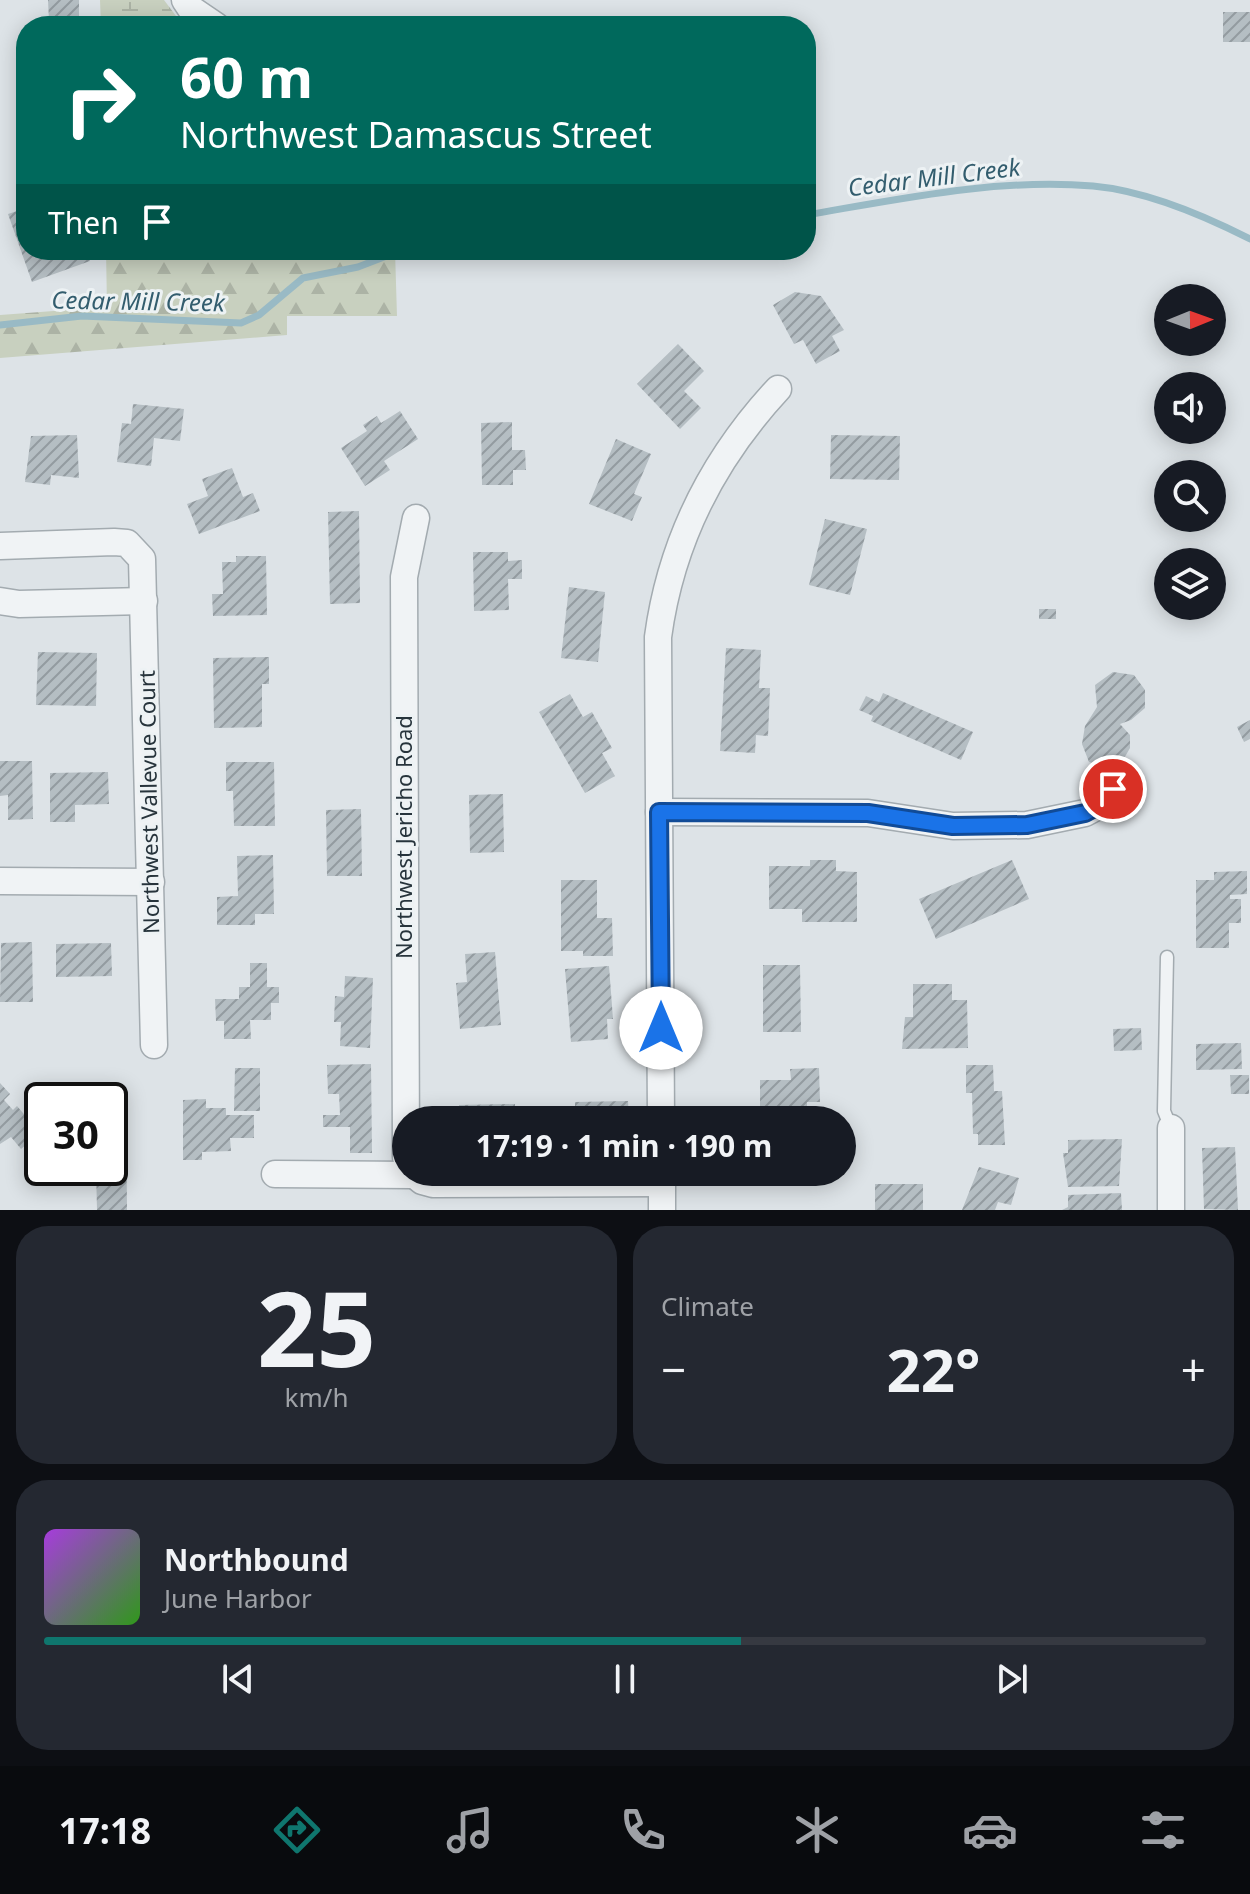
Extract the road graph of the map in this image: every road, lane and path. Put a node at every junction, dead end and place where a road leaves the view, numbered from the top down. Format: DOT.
graph roads {
  1 [pos="185,0"];
  2 [pos="201,16"];
  3 [pos="778,389"];
  4 [pos="416,518"];
  5 [pos="0,546"];
  6 [pos="0,601"];
  7 [pos="144,601"];
  8 [pos="1113,789"];
  9 [pos="659,812"];
  10 [pos="0,881"];
  11 [pos="151,882"];
  12 [pos="1167,957"];
  13 [pos="154,1045"];
  14 [pos="409,1106"];
  15 [pos="661,1106"];
  16 [pos="1171,1128"];
  17 [pos="392,1169"];
  18 [pos="275,1174"];
  19 [pos="662,1186"];
  20 [pos="662,1210"];
  21 [pos="1171,1210"];
  1 -- 2 [label="street"];
  3 -- 9 [label="street"];
  4 -- 14 [label="street, Northwest Jericho Road"];
  5 -- 7 [label="street, Northwest Vallevue Court"];
  6 -- 7 [label="street"];
  7 -- 11 [label="street, Northwest Vallevue Court"];
  8 -- 9 [label="street"];
  9 -- 15 [label="street"];
  10 -- 11 [label="street"];
  11 -- 13 [label="street, Northwest Vallevue Court"];
  12 -- 16 [label="lane"];
  16 -- 21 [label="street"];
  17 -- 18 [label="street"];
  19 -- 20 [label="street"];
}
